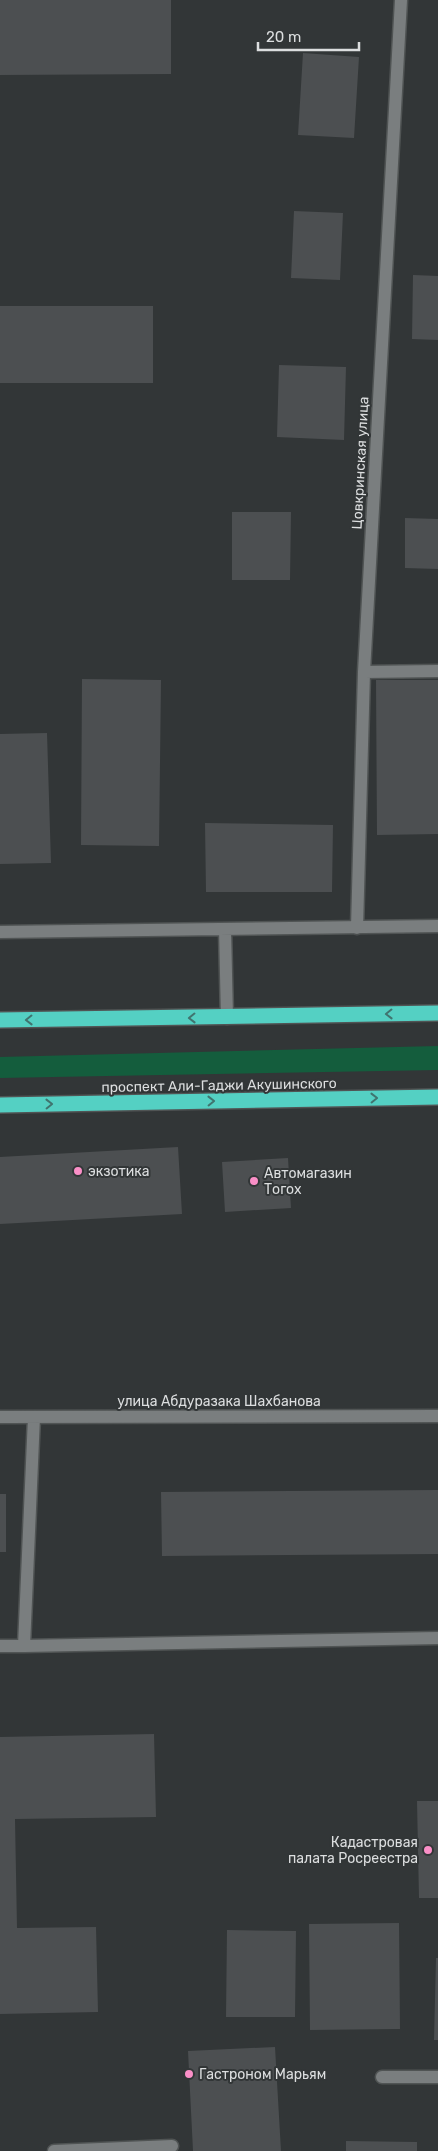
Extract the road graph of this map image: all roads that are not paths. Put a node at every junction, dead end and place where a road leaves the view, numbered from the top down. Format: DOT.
graph roads {
  1 [pos="402,0"];
  2 [pos="438,671"];
  3 [pos="364,672"];
  4 [pos="438,926"];
  5 [pos="357,928"];
  6 [pos="226,929"];
  7 [pos="0,932"];
  8 [pos="438,1013"];
  9 [pos="227,1018"];
  10 [pos="0,1020"];
  11 [pos="438,1097"];
  12 [pos="0,1105"];
  13 [pos="438,1416"];
  14 [pos="0,1417"];
  15 [pos="34,1417"];
  16 [pos="438,1638"];
  17 [pos="0,1646"];
  18 [pos="24,1646"];
  19 [pos="382,2077"];
  20 [pos="438,2077"];
  21 [pos="172,2146"];
  22 [pos="54,2151"];
  1 -- 3 [label="street, Цовкринская улица"];
  2 -- 3 [label="street"];
  3 -- 5 [label="street, Цовкринская улица"];
  4 -- 5 [label="street"];
  5 -- 6 [label="street"];
  6 -- 7 [label="street"];
  6 -- 9 [label="street"];
  8 -- 9 [label="highway, one-way"];
  9 -- 10 [label="highway, one-way"];
  12 -- 11 [label="highway, проспект Али-Гаджи Акушинского, one-way"];
  13 -- 15 [label="street, улица Абдуразака Шахбанова"];
  14 -- 15 [label="street, улица Абдуразака Шахбанова"];
  15 -- 18 [label="street"];
  16 -- 18 [label="street"];
  17 -- 18 [label="street"];
  19 -- 20 [label="street"];
  21 -- 22 [label="street"];
}
